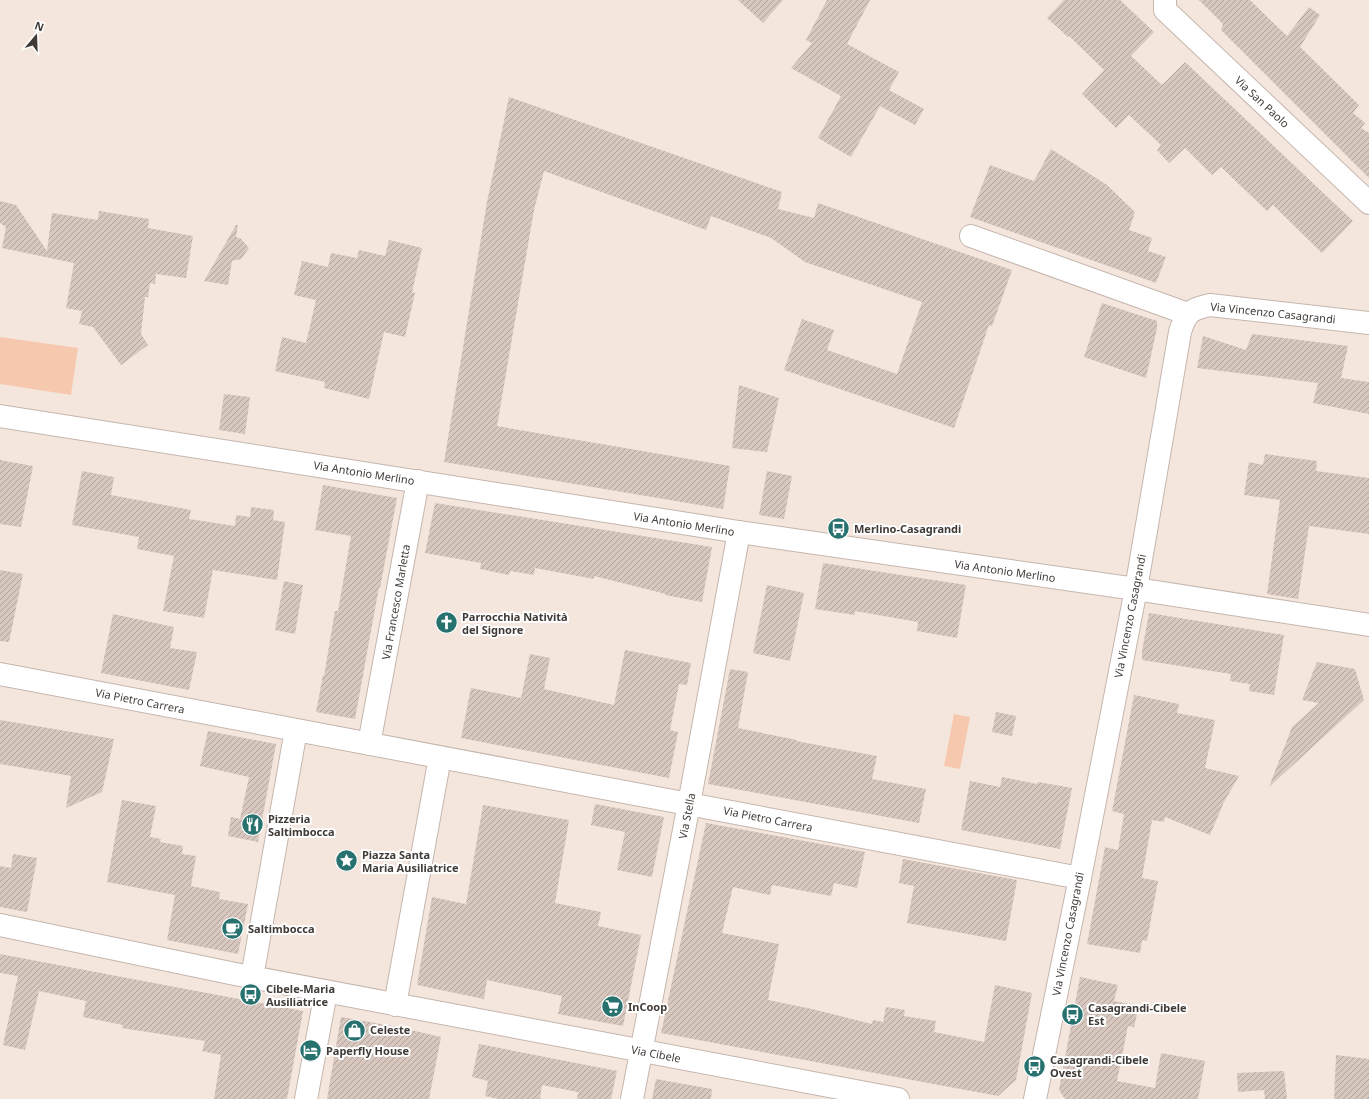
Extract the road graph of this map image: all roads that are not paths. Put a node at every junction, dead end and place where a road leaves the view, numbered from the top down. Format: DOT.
graph roads {
  1 [pos="1161,3"];
  2 [pos="1369,203"];
  3 [pos="971,236"];
  4 [pos="1188,314"];
  5 [pos="1369,323"];
  6 [pos="0,416"];
  7 [pos="418,481"];
  8 [pos="739,532"];
  9 [pos="1136,589"];
  10 [pos="1369,625"];
  11 [pos="0,674"];
  12 [pos="288,729"];
  13 [pos="370,744"];
  14 [pos="449,759"];
  15 [pos="689,804"];
  16 [pos="1080,878"];
  17 [pos="0,925"];
  18 [pos="252,978"];
  19 [pos="326,992"];
  20 [pos="404,1006"];
  21 [pos="641,1051"];
  22 [pos="306,1099"];
  23 [pos="632,1099"];
  24 [pos="898,1099"];
  25 [pos="1035,1099"];
  1 -- 2 [label="street, Via San Paolo"];
  3 -- 4 [label="street"];
  4 -- 5 [label="street, Via Vincenzo Casagrandi"];
  4 -- 9 [label="street, Via Vincenzo Casagrandi"];
  6 -- 7 [label="street, Via Antonio Merlino"];
  7 -- 8 [label="street, Via Antonio Merlino"];
  7 -- 13 [label="street, Via Francesco Marletta"];
  8 -- 9 [label="street, Via Antonio Merlino"];
  8 -- 15 [label="street, Via Stella"];
  9 -- 10 [label="street, Via Antonio Merlino"];
  9 -- 16 [label="street, Via Vincenzo Casagrandi"];
  11 -- 12 [label="street, Via Pietro Carrera"];
  12 -- 13 [label="street, Via Pietro Carrera"];
  12 -- 18 [label="street"];
  13 -- 14 [label="street, Via Pietro Carrera"];
  14 -- 15 [label="street, Via Pietro Carrera"];
  14 -- 20 [label="street"];
  15 -- 16 [label="street, Via Pietro Carrera"];
  15 -- 21 [label="street, Via Stella"];
  16 -- 25 [label="street, Via Vincenzo Casagrandi"];
  17 -- 18 [label="street, Via Cibele"];
  18 -- 19 [label="street, Via Cibele"];
  19 -- 20 [label="street, Via Cibele"];
  19 -- 22 [label="street"];
  20 -- 21 [label="street, Via Cibele"];
  21 -- 23 [label="street, Via Stella"];
  21 -- 24 [label="street, Via Cibele"];
}
